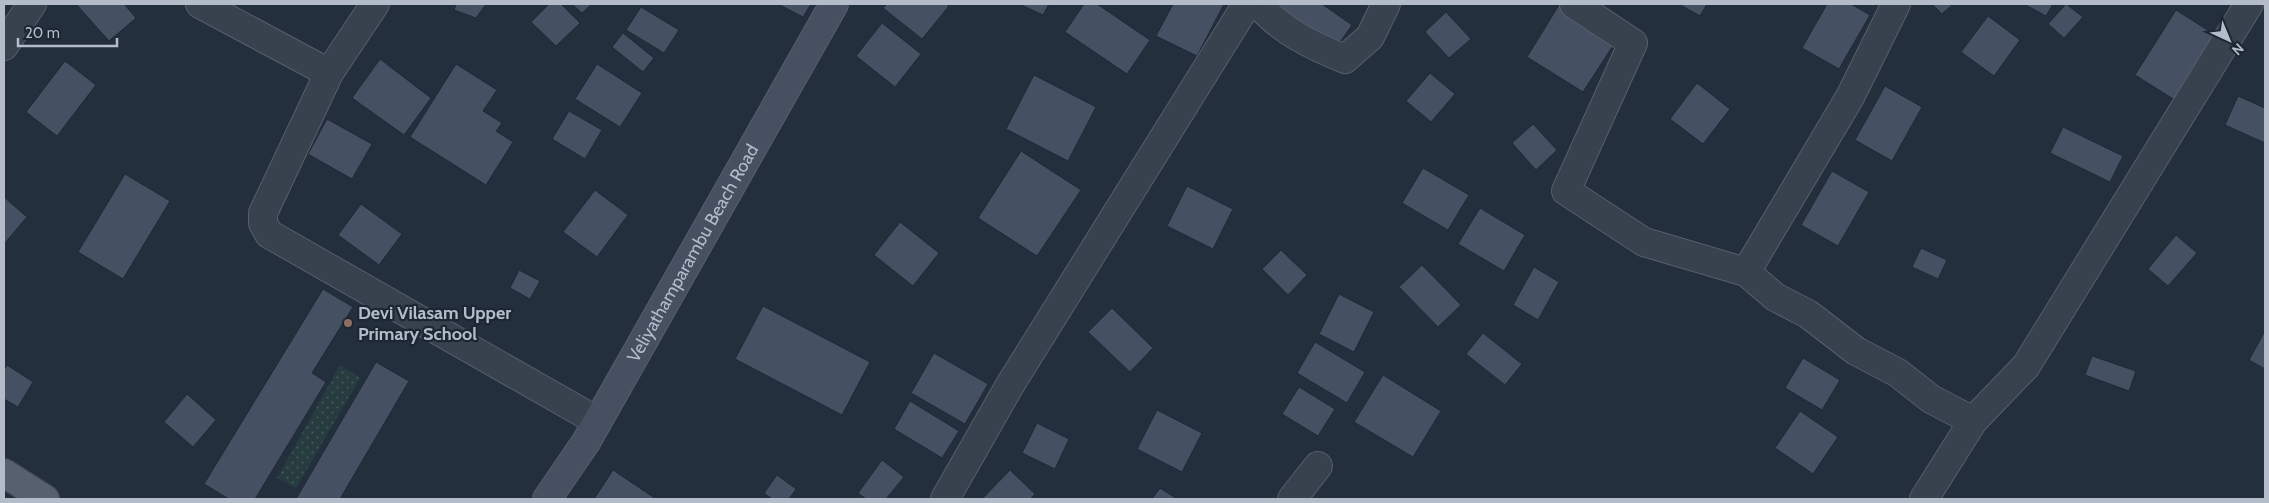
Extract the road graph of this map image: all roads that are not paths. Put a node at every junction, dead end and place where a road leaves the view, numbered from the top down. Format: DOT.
graph roads {
  1 [pos="32,4"];
  2 [pos="200,4"];
  3 [pos="375,4"];
  4 [pos="834,4"];
  5 [pos="1247,4"];
  6 [pos="1258,4"];
  7 [pos="1386,4"];
  8 [pos="1574,4"];
  9 [pos="1896,4"];
  10 [pos="2249,4"];
  11 [pos="4,46"];
  12 [pos="329,73"];
  13 [pos="1746,272"];
  14 [pos="597,421"];
  15 [pos="1973,421"];
  16 [pos="1318,466"];
  17 [pos="4,472"];
  18 [pos="45,499"];
  19 [pos="547,499"];
  20 [pos="945,499"];
  21 [pos="1292,499"];
  22 [pos="1924,499"];
  1 -- 11 [label="street"];
  2 -- 12 [label="street"];
  3 -- 12 [label="street"];
  4 -- 14 [label="main road, Veliyathamparambu Beach Road"];
  5 -- 20 [label="street"];
  6 -- 7 [label="street"];
  8 -- 13 [label="street"];
  9 -- 13 [label="street"];
  10 -- 15 [label="street"];
  12 -- 14 [label="street"];
  13 -- 15 [label="street"];
  14 -- 19 [label="main road, Veliyathamparambu Beach Road"];
  15 -- 22 [label="street"];
  16 -- 21 [label="street"];
  17 -- 18 [label="main road"];
}
